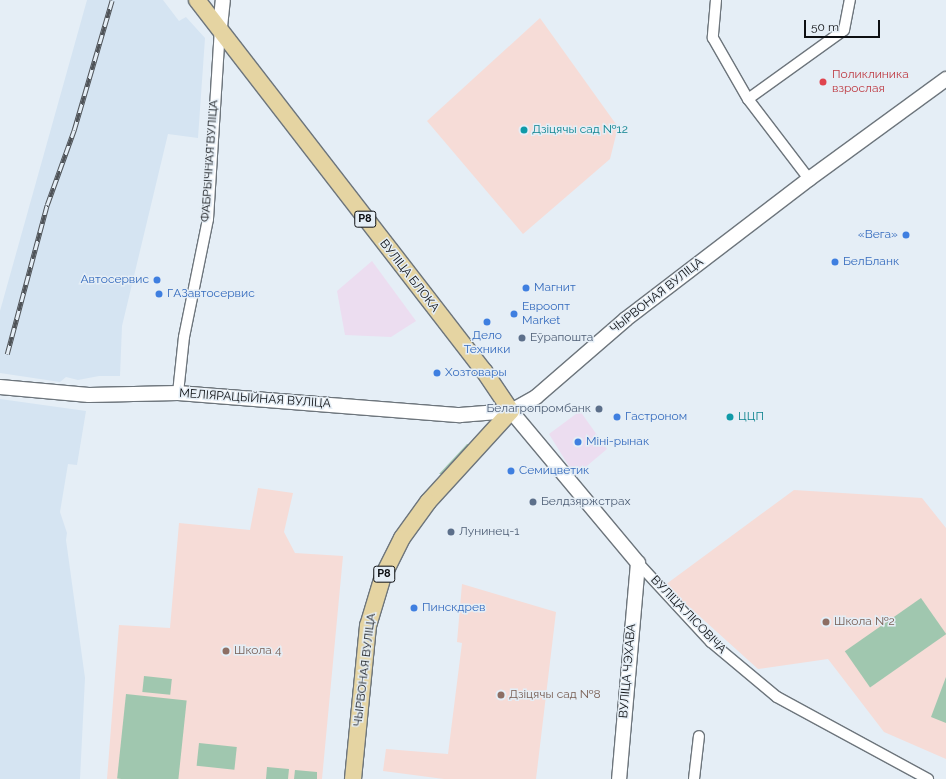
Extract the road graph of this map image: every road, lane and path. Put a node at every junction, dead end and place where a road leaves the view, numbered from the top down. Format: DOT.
graph roads {
  1 [pos="197,0"];
  2 [pos="223,0"];
  3 [pos="716,0"];
  4 [pos="850,0"];
  5 [pos="220,27"];
  6 [pos="946,79"];
  7 [pos="748,99"];
  8 [pos="809,179"];
  9 [pos="0,387"];
  10 [pos="178,393"];
  11 [pos="511,411"];
  12 [pos="638,563"];
  13 [pos="699,736"];
  14 [pos="353,779"];
  15 [pos="619,779"];
  16 [pos="694,779"];
  17 [pos="928,779"];
  1 -- 5 [label="main road, Р8"];
  2 -- 5 [label="street, ФАБРЫЧНАЯ ВУЛІЦА"];
  3 -- 7 [label="street"];
  4 -- 7 [label="street"];
  5 -- 10 [label="street, ФАБРЫЧНАЯ ВУЛІЦА"];
  5 -- 11 [label="main road, ВУЛІЦА БЛОКА / Р8"];
  6 -- 8 [label="street, ЧЫРВОНАЯ ВУЛІЦА"];
  7 -- 8 [label="street"];
  8 -- 11 [label="street, ЧЫРВОНАЯ ВУЛІЦА"];
  9 -- 10 [label="street, МЕЛІЯРАЦЫЙНАЯ ВУЛІЦА"];
  10 -- 11 [label="street, МЕЛІЯРАЦЫЙНАЯ ВУЛІЦА"];
  11 -- 12 [label="street, ВУЛІЦА ЛІСОВІЧА"];
  11 -- 14 [label="main road, ЧЫРВОНАЯ ВУЛІЦА / Р8"];
  12 -- 15 [label="street, ВУЛІЦА ЧЭХАВА"];
  12 -- 17 [label="street, ВУЛІЦА ЛІСОВІЧА"];
  13 -- 16 [label="street"];
}
